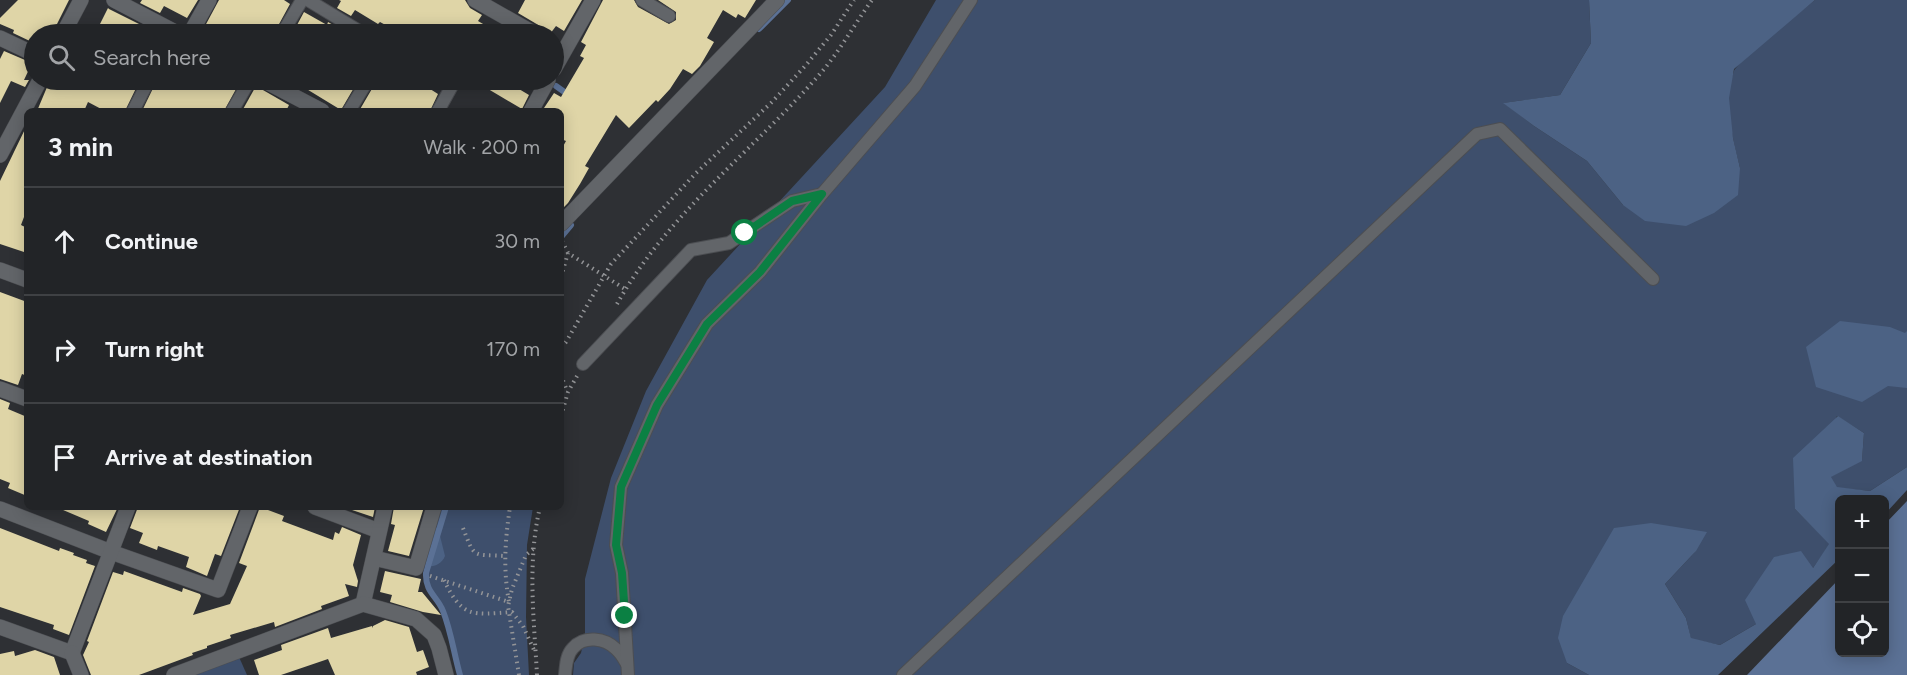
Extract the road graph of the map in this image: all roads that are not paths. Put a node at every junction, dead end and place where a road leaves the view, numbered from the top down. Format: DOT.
graph roads {
  1 [pos="81,0"];
  2 [pos="114,0"];
  3 [pos="209,0"];
  4 [pos="302,0"];
  5 [pos="308,0"];
  6 [pos="475,0"];
  7 [pos="593,0"];
  8 [pos="642,0"];
  9 [pos="777,0"];
  10 [pos="971,0"];
  11 [pos="324,4"];
  12 [pos="669,16"];
  13 [pos="68,24"];
  14 [pos="157,24"];
  15 [pos="196,24"];
  16 [pos="288,24"];
  17 [pos="351,24"];
  18 [pos="517,24"];
  19 [pos="0,38"];
  20 [pos="564,40"];
  21 [pos="24,49"];
  22 [pos="35,90"];
  23 [pos="144,90"];
  24 [pos="244,90"];
  25 [pos="285,90"];
  26 [pos="362,90"];
  27 [pos="450,90"];
  28 [pos="543,90"];
  29 [pos="25,108"];
  30 [pos="135,108"];
  31 [pos="234,108"];
  32 [pos="317,108"];
  33 [pos="351,108"];
  34 [pos="440,108"];
  35 [pos="533,108"];
  36 [pos="24,110"];
  37 [pos="0,155"];
  38 [pos="822,194"];
  39 [pos="564,221"];
  40 [pos="0,270"];
  41 [pos="24,279"];
  42 [pos="1653,279"];
  43 [pos="583,364"];
  44 [pos="0,389"];
  45 [pos="24,398"];
  46 [pos="0,509"];
  47 [pos="127,510"];
  48 [pos="249,510"];
  49 [pos="323,510"];
  50 [pos="384,510"];
  51 [pos="433,510"];
  52 [pos="379,531"];
  53 [pos="111,552"];
  54 [pos="374,558"];
  55 [pos="363,604"];
  56 [pos="0,627"];
  57 [pos="72,653"];
  58 [pos="630,672"];
  59 [pos="81,675"];
  60 [pos="174,675"];
  61 [pos="446,675"];
  62 [pos="566,675"];
  63 [pos="903,675"];
  1 -- 13 [label="street"];
  2 -- 14 [label="street"];
  3 -- 15 [label="street"];
  4 -- 16 [label="lane"];
  5 -- 11 [label="lane"];
  6 -- 18 [label="street"];
  7 -- 20 [label="street"];
  8 -- 12 [label="lane"];
  9 -- 39 [label="street"];
  10 -- 38 [label="lane"];
  11 -- 17 [label="lane"];
  19 -- 21 [label="street"];
  22 -- 29 [label="street"];
  23 -- 30 [label="lane"];
  24 -- 31 [label="lane"];
  25 -- 32 [label="street"];
  26 -- 33 [label="lane"];
  27 -- 34 [label="lane"];
  28 -- 35 [label="street"];
  36 -- 37 [label="street"];
  38 -- 43 [label="lane"];
  38 -- 58 [label="lane"];
  40 -- 41 [label="street"];
  42 -- 63 [label="lane"];
  44 -- 45 [label="street"];
  46 -- 53 [label="street"];
  47 -- 53 [label="street"];
  48 -- 53 [label="street"];
  49 -- 52 [label="street"];
  50 -- 52 [label="street"];
  51 -- 54 [label="street"];
  52 -- 54 [label="street"];
  53 -- 57 [label="street"];
  54 -- 55 [label="street"];
  55 -- 60 [label="street"];
  55 -- 61 [label="street"];
  56 -- 57 [label="street"];
  57 -- 59 [label="street"];
  58 -- 62 [label="lane"];
}
